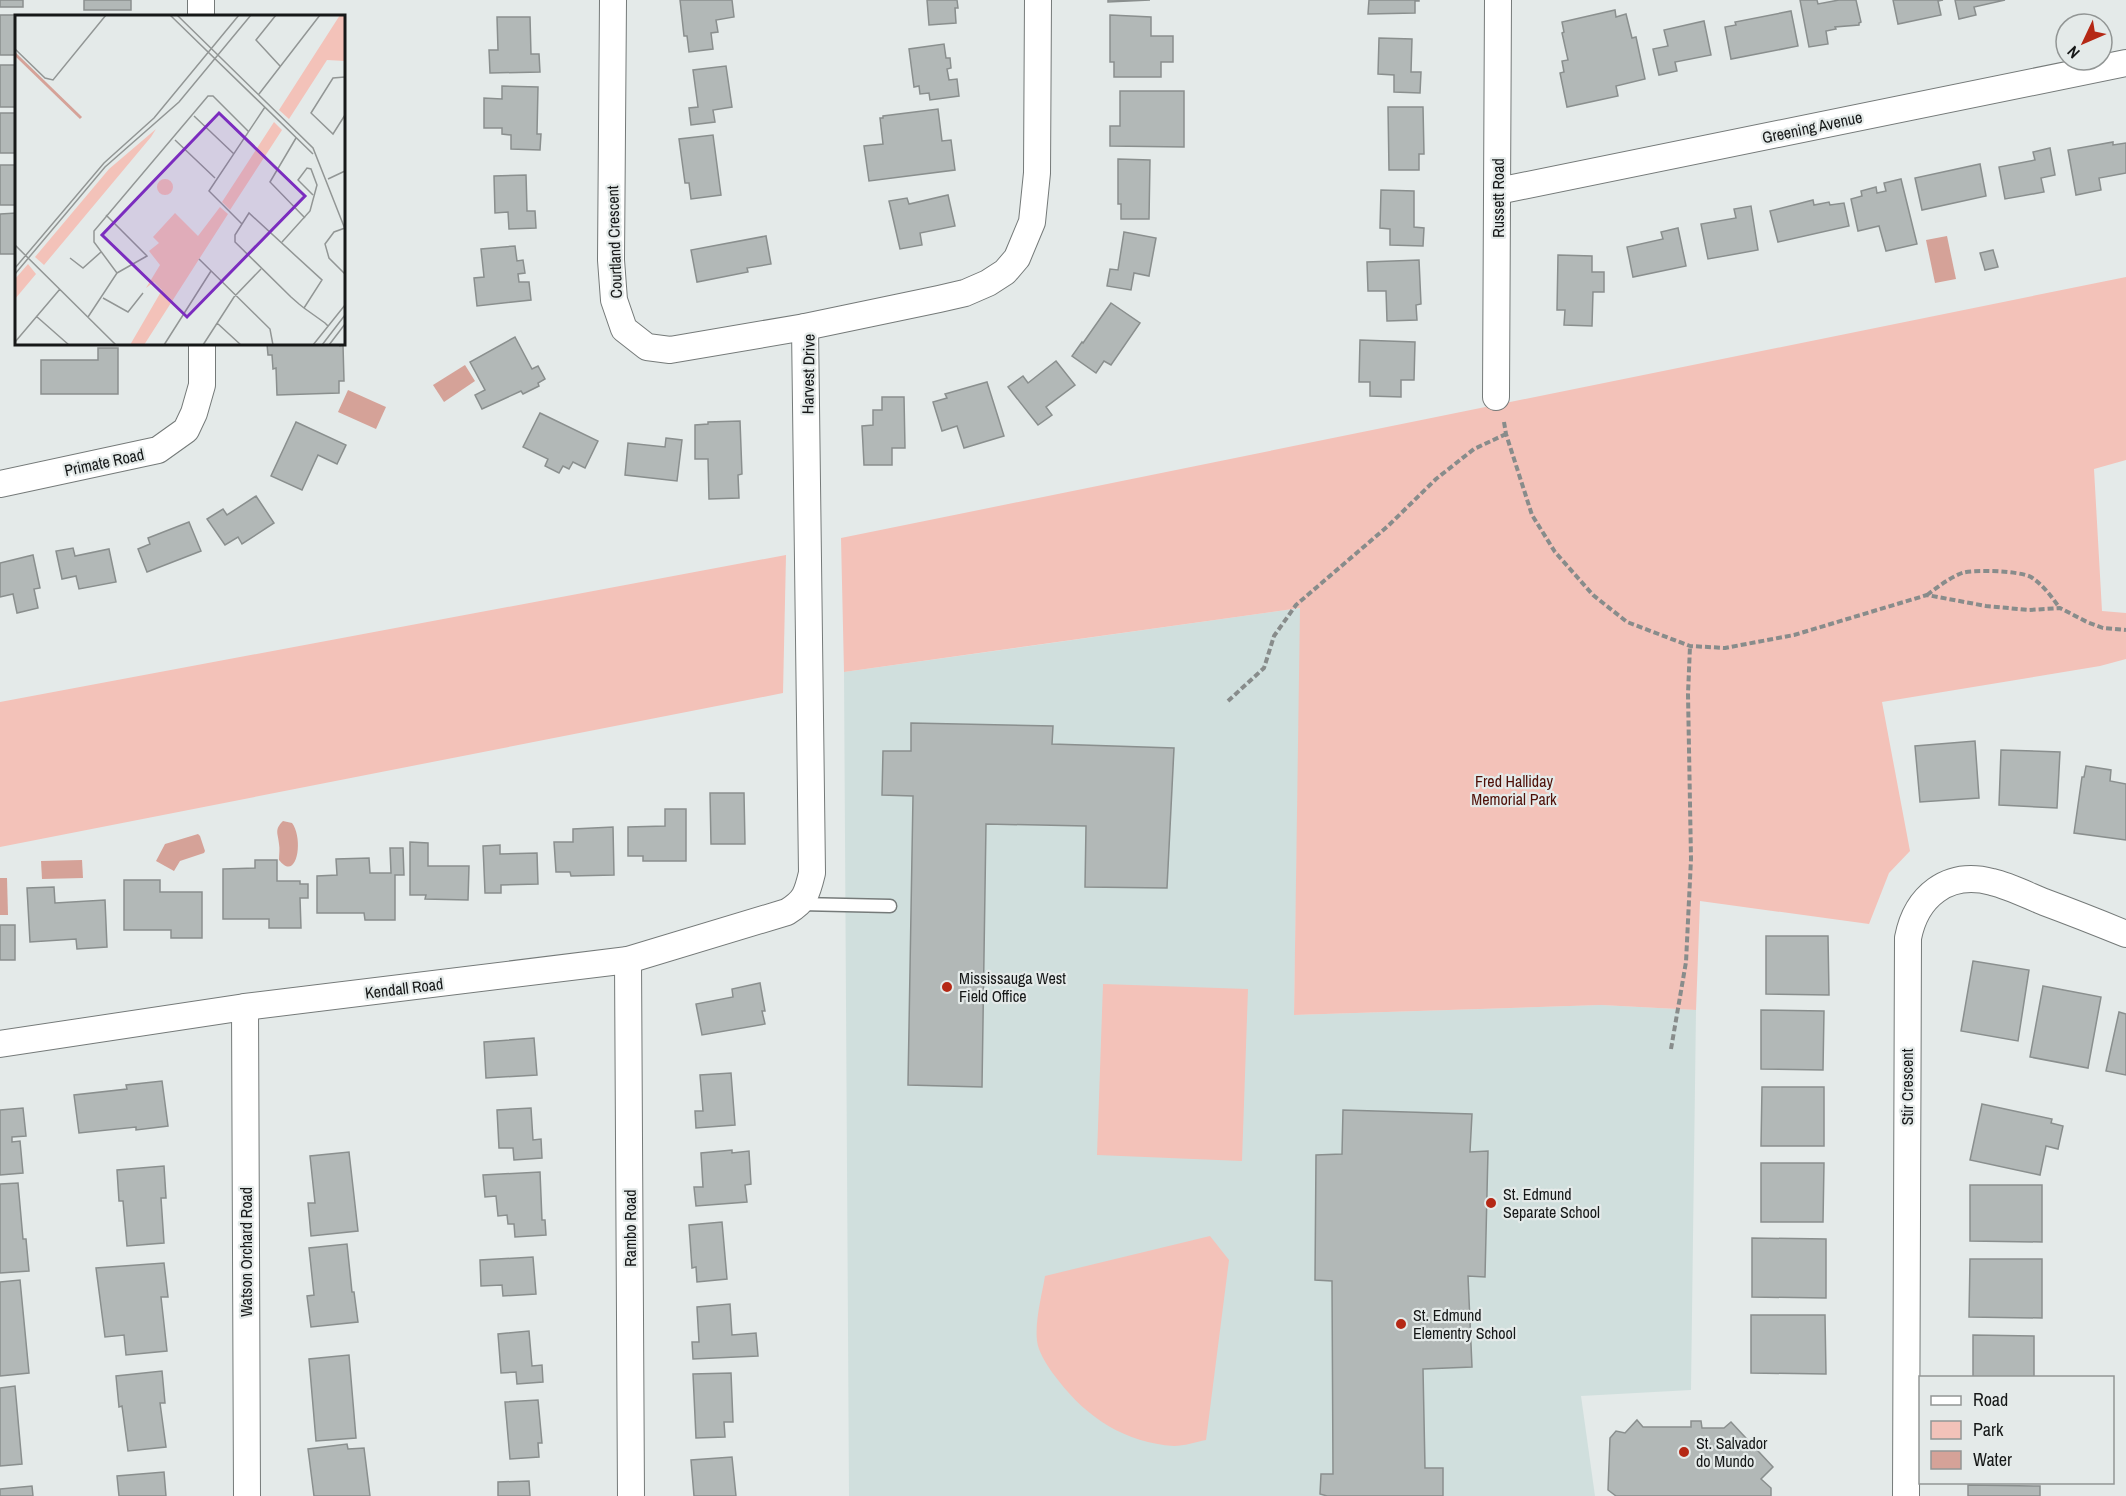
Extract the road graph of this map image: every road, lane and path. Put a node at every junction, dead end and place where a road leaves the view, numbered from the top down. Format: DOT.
graph roads {
  1 [pos="613,0"];
  2 [pos="1038,0"];
  3 [pos="1498,0"];
  4 [pos="2126,63"];
  5 [pos="1498,191"];
  6 [pos="806,327"];
  7 [pos="202,345"];
  8 [pos="1496,397"];
  9 [pos="1506,434"];
  10 [pos="0,484"];
  11 [pos="1927,595"];
  12 [pos="2060,608"];
  13 [pos="2126,630"];
  14 [pos="1690,646"];
  15 [pos="1228,701"];
  16 [pos="800,904"];
  17 [pos="890,906"];
  18 [pos="2126,934"];
  19 [pos="628,960"];
  20 [pos="245,1007"];
  21 [pos="0,1044"];
  22 [pos="1671,1049"];
  23 [pos="247,1496"];
  24 [pos="631,1496"];
  25 [pos="1906,1496"];
  1 -- 6 [label="street, Courtland Crescent"];
  2 -- 6 [label="street, Harvest Drive"];
  3 -- 5 [label="street, Russett Road"];
  4 -- 5 [label="street, Greening Avenue"];
  5 -- 8 [label="street, Russett Road"];
  6 -- 16 [label="street, Harvest Drive"];
  7 -- 10 [label="street, Primate Road"];
  8 -- 9 [label="path"];
  9 -- 14 [label="path"];
  9 -- 15 [label="path"];
  11 -- 12 [label="path"];
  11 -- 12 [label="path"];
  11 -- 14 [label="path"];
  12 -- 13 [label="path"];
  14 -- 22 [label="path"];
  16 -- 17 [label="lane"];
  16 -- 19 [label="street, Kendall Road"];
  18 -- 25 [label="street, Stir Crescent"];
  19 -- 20 [label="street, Kendall Road"];
  19 -- 24 [label="street, Rambo Road"];
  20 -- 21 [label="street, Kendall Road"];
  20 -- 23 [label="street, Watson Orchard Road"];
}
